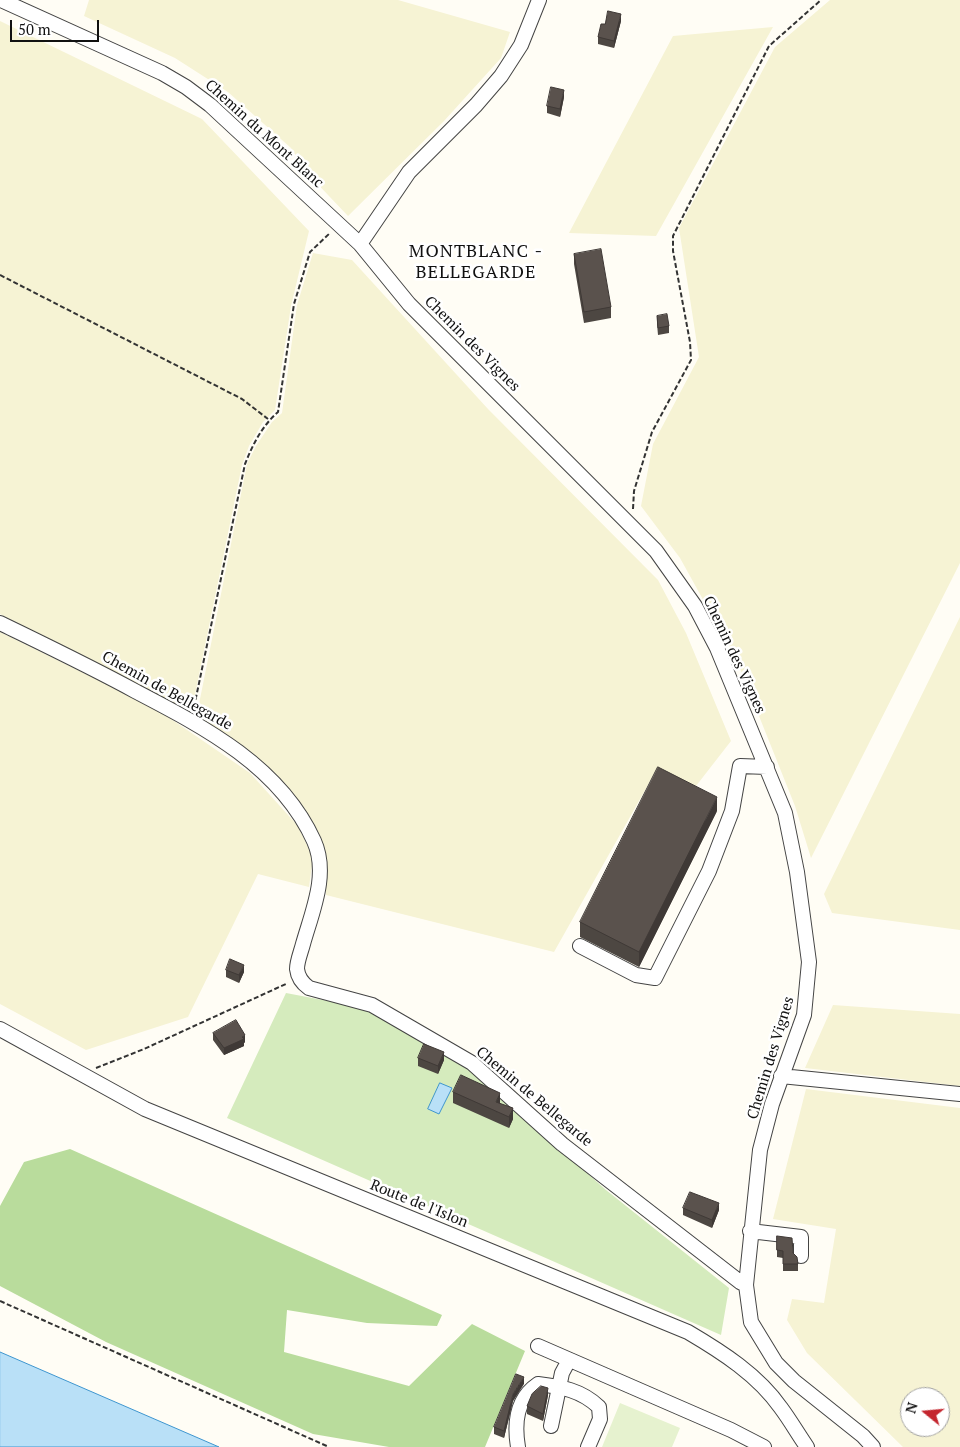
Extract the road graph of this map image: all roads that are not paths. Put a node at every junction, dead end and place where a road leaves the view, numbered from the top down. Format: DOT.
graph roads {
  1 [pos="1,0"];
  2 [pos="539,0"];
  3 [pos="360,244"];
  4 [pos="0,623"];
  5 [pos="766,767"];
  6 [pos="580,946"];
  7 [pos="0,1029"];
  8 [pos="781,1076"];
  9 [pos="960,1094"];
  10 [pos="750,1231"];
  11 [pos="801,1256"];
  12 [pos="746,1285"];
  13 [pos="538,1346"];
  14 [pos="569,1360"];
  15 [pos="559,1387"];
  16 [pos="551,1426"];
  17 [pos="804,1444"];
  18 [pos="518,1447"];
  19 [pos="588,1447"];
  20 [pos="764,1447"];
  21 [pos="873,1447"];
  1 -- 3 [label="street, Chemin du Mont Blanc"];
  2 -- 3 [label="street"];
  3 -- 5 [label="street, Chemin des Vignes"];
  4 -- 12 [label="street, Chemin de Bellegarde"];
  5 -- 6 [label="street"];
  5 -- 8 [label="street, Chemin des Vignes"];
  7 -- 17 [label="street, Route de l'Islon"];
  8 -- 9 [label="street"];
  8 -- 10 [label="street, Chemin des Vignes"];
  10 -- 11 [label="street"];
  10 -- 12 [label="street, Chemin des Vignes"];
  12 -- 21 [label="street, Chemin des Vignes"];
  13 -- 14 [label="street"];
  14 -- 15 [label="street"];
  14 -- 20 [label="street"];
  15 -- 16 [label="street"];
  15 -- 18 [label="street"];
  15 -- 19 [label="street"];
}
